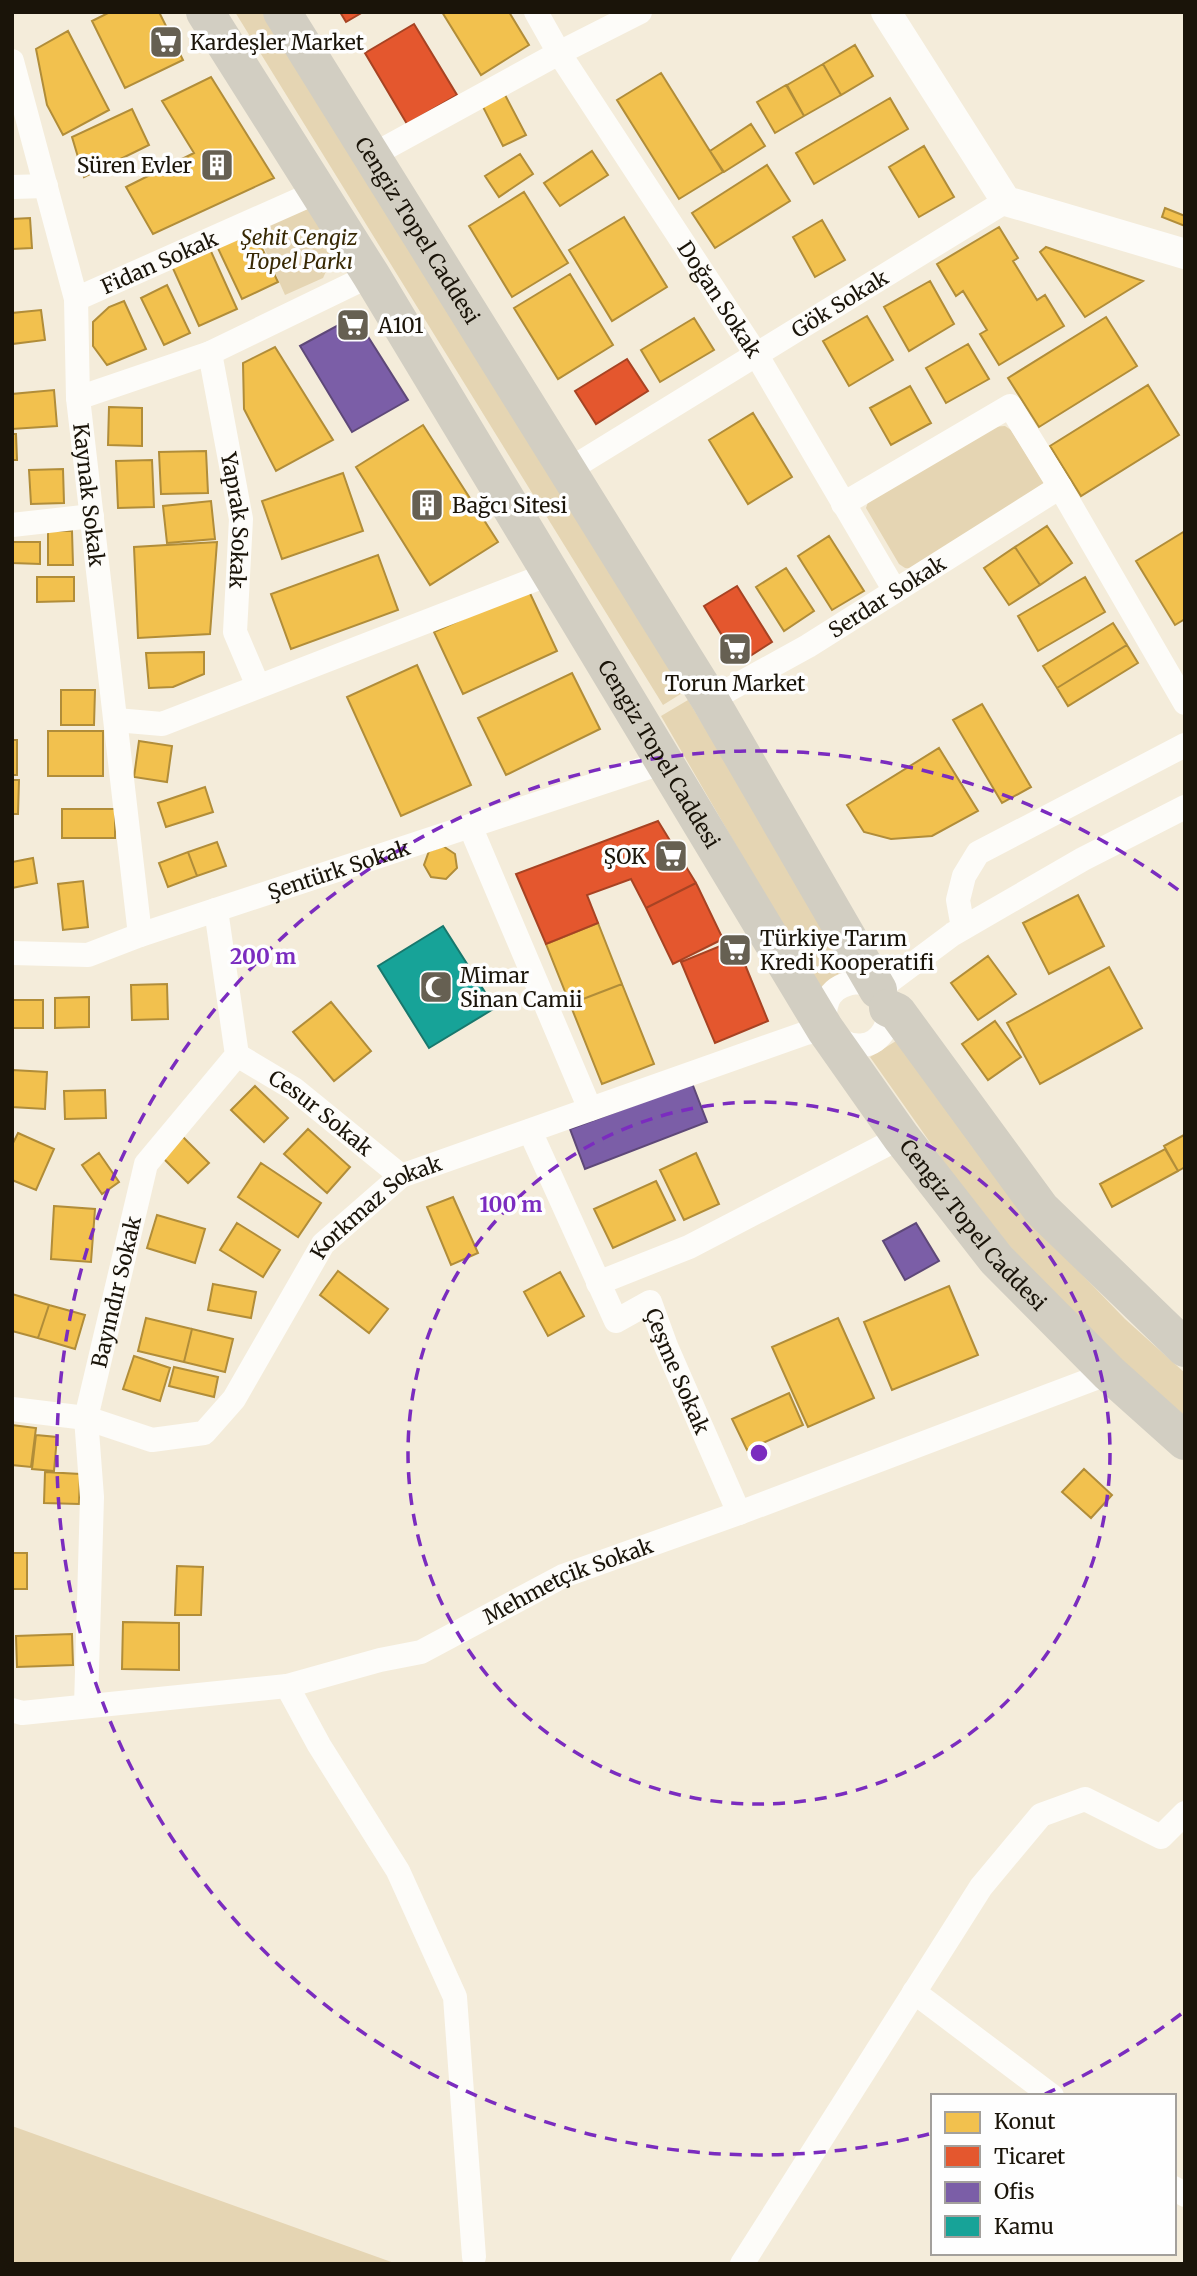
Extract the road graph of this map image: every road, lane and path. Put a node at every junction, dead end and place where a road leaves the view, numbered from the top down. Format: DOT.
graph roads {
  1 [pos="205,12"];
  2 [pos="282,12"];
  3 [pos="536,12"];
  4 [pos="640,12"];
  5 [pos="886,12"];
  6 [pos="559,53"];
  7 [pos="12,61"];
  8 [pos="371,156"];
  9 [pos="46,186"];
  10 [pos="12,187"];
  11 [pos="319,191"];
  12 [pos="1006,201"];
  13 [pos="1185,254"];
  14 [pos="371,275"];
  15 [pos="76,299"];
  16 [pos="210,353"];
  17 [pos="756,354"];
  18 [pos="78,398"];
  19 [pos="567,471"];
  20 [pos="1060,487"];
  21 [pos="843,505"];
  22 [pos="92,516"];
  23 [pos="12,525"];
  24 [pos="549,574"];
  25 [pos="895,591"];
  26 [pos="258,686"];
  27 [pos="710,701"];
  28 [pos="1185,703"];
  29 [pos="116,720"];
  30 [pos="1185,744"];
  31 [pos="664,762"];
  32 [pos="1185,807"];
  33 [pos="470,826"];
  34 [pos="216,910"];
  35 [pos="963,928"];
  36 [pos="140,935"];
  37 [pos="12,953"];
  38 [pos="883,999"];
  39 [pos="825,1029"];
  40 [pos="237,1055"];
  41 [pos="590,1109"];
  42 [pos="530,1131"];
  43 [pos="901,1137"];
  44 [pos="401,1176"];
  45 [pos="598,1283"];
  46 [pos="1185,1348"];
  47 [pos="1109,1373"];
  48 [pos="12,1409"];
  49 [pos="86,1418"];
  50 [pos="1185,1441"];
  51 [pos="739,1513"];
  52 [pos="287,1686"];
  53 [pos="86,1706"];
  54 [pos="12,1710"];
  55 [pos="1185,1814"];
  56 [pos="914,1992"];
  57 [pos="1049,2094"];
  58 [pos="474,2257"];
  59 [pos="742,2264"];
  1 -- 11 [label="main road, Cengiz Topel Caddesi"];
  2 -- 8 [label="main road, Cengiz Topel Caddesi"];
  3 -- 6 [label="street, Doğan Sokak"];
  4 -- 6 [label="street"];
  5 -- 12 [label="street"];
  6 -- 8 [label="street"];
  6 -- 17 [label="street, Doğan Sokak"];
  7 -- 9 [label="street, Kaynak Sokak"];
  8 -- 19 [label="main road, Cengiz Topel Caddesi"];
  9 -- 10 [label="street"];
  9 -- 15 [label="street, Kaynak Sokak"];
  11 -- 14 [label="main road, Cengiz Topel Caddesi"];
  11 -- 15 [label="street, Fidan Sokak"];
  12 -- 13 [label="street"];
  12 -- 17 [label="street, Gök Sokak"];
  14 -- 16 [label="street"];
  14 -- 24 [label="main road, Cengiz Topel Caddesi"];
  15 -- 18 [label="street, Kaynak Sokak"];
  16 -- 18 [label="street"];
  16 -- 26 [label="street, Yaprak Sokak"];
  17 -- 19 [label="street, Gök Sokak"];
  17 -- 21 [label="street, Doğan Sokak"];
  18 -- 22 [label="street, Kaynak Sokak"];
  19 -- 27 [label="main road, Cengiz Topel Caddesi"];
  20 -- 21 [label="street"];
  20 -- 25 [label="street, Serdar Sokak"];
  20 -- 28 [label="street"];
  21 -- 25 [label="street, Doğan Sokak"];
  22 -- 23 [label="street"];
  22 -- 29 [label="street, Kaynak Sokak"];
  24 -- 26 [label="street"];
  24 -- 31 [label="main road, Cengiz Topel Caddesi"];
  25 -- 27 [label="street, Serdar Sokak"];
  26 -- 29 [label="street"];
  27 -- 38 [label="main road, Cengiz Topel Caddesi"];
  29 -- 36 [label="street, Kaynak Sokak"];
  30 -- 35 [label="street"];
  31 -- 33 [label="street, Şentürk Sokak"];
  31 -- 39 [label="main road, Cengiz Topel Caddesi"];
  32 -- 35 [label="street"];
  33 -- 34 [label="street, Şentürk Sokak"];
  33 -- 41 [label="street"];
  34 -- 36 [label="street, Şentürk Sokak"];
  34 -- 40 [label="street"];
  35 -- 38 [label="street"];
  36 -- 37 [label="street, Şentürk Sokak"];
  38 -- 39 [label="street"];
  38 -- 39 [label="street"];
  38 -- 46 [label="main road, Cengiz Topel Caddesi"];
  39 -- 41 [label="street, Korkmaz Sokak"];
  39 -- 43 [label="main road, Cengiz Topel Caddesi"];
  40 -- 44 [label="street, Cesur Sokak"];
  40 -- 49 [label="street, Bayındır Sokak"];
  41 -- 42 [label="street, Korkmaz Sokak"];
  42 -- 44 [label="street, Korkmaz Sokak"];
  42 -- 45 [label="street, Çeşme Sokak"];
  43 -- 45 [label="street"];
  43 -- 47 [label="main road, Cengiz Topel Caddesi"];
  44 -- 49 [label="street, Korkmaz Sokak"];
  45 -- 51 [label="street, Çeşme Sokak"];
  47 -- 50 [label="main road, Cengiz Topel Caddesi"];
  47 -- 51 [label="street, Mehmetçik Sokak"];
  48 -- 49 [label="street, Korkmaz Sokak"];
  49 -- 53 [label="street, Bayındır Sokak"];
  51 -- 52 [label="street, Mehmetçik Sokak"];
  52 -- 53 [label="street, Mehmetçik Sokak"];
  52 -- 58 [label="street"];
  53 -- 54 [label="street, Mehmetçik Sokak"];
  55 -- 56 [label="street"];
  56 -- 57 [label="street"];
  56 -- 59 [label="street"];
}
